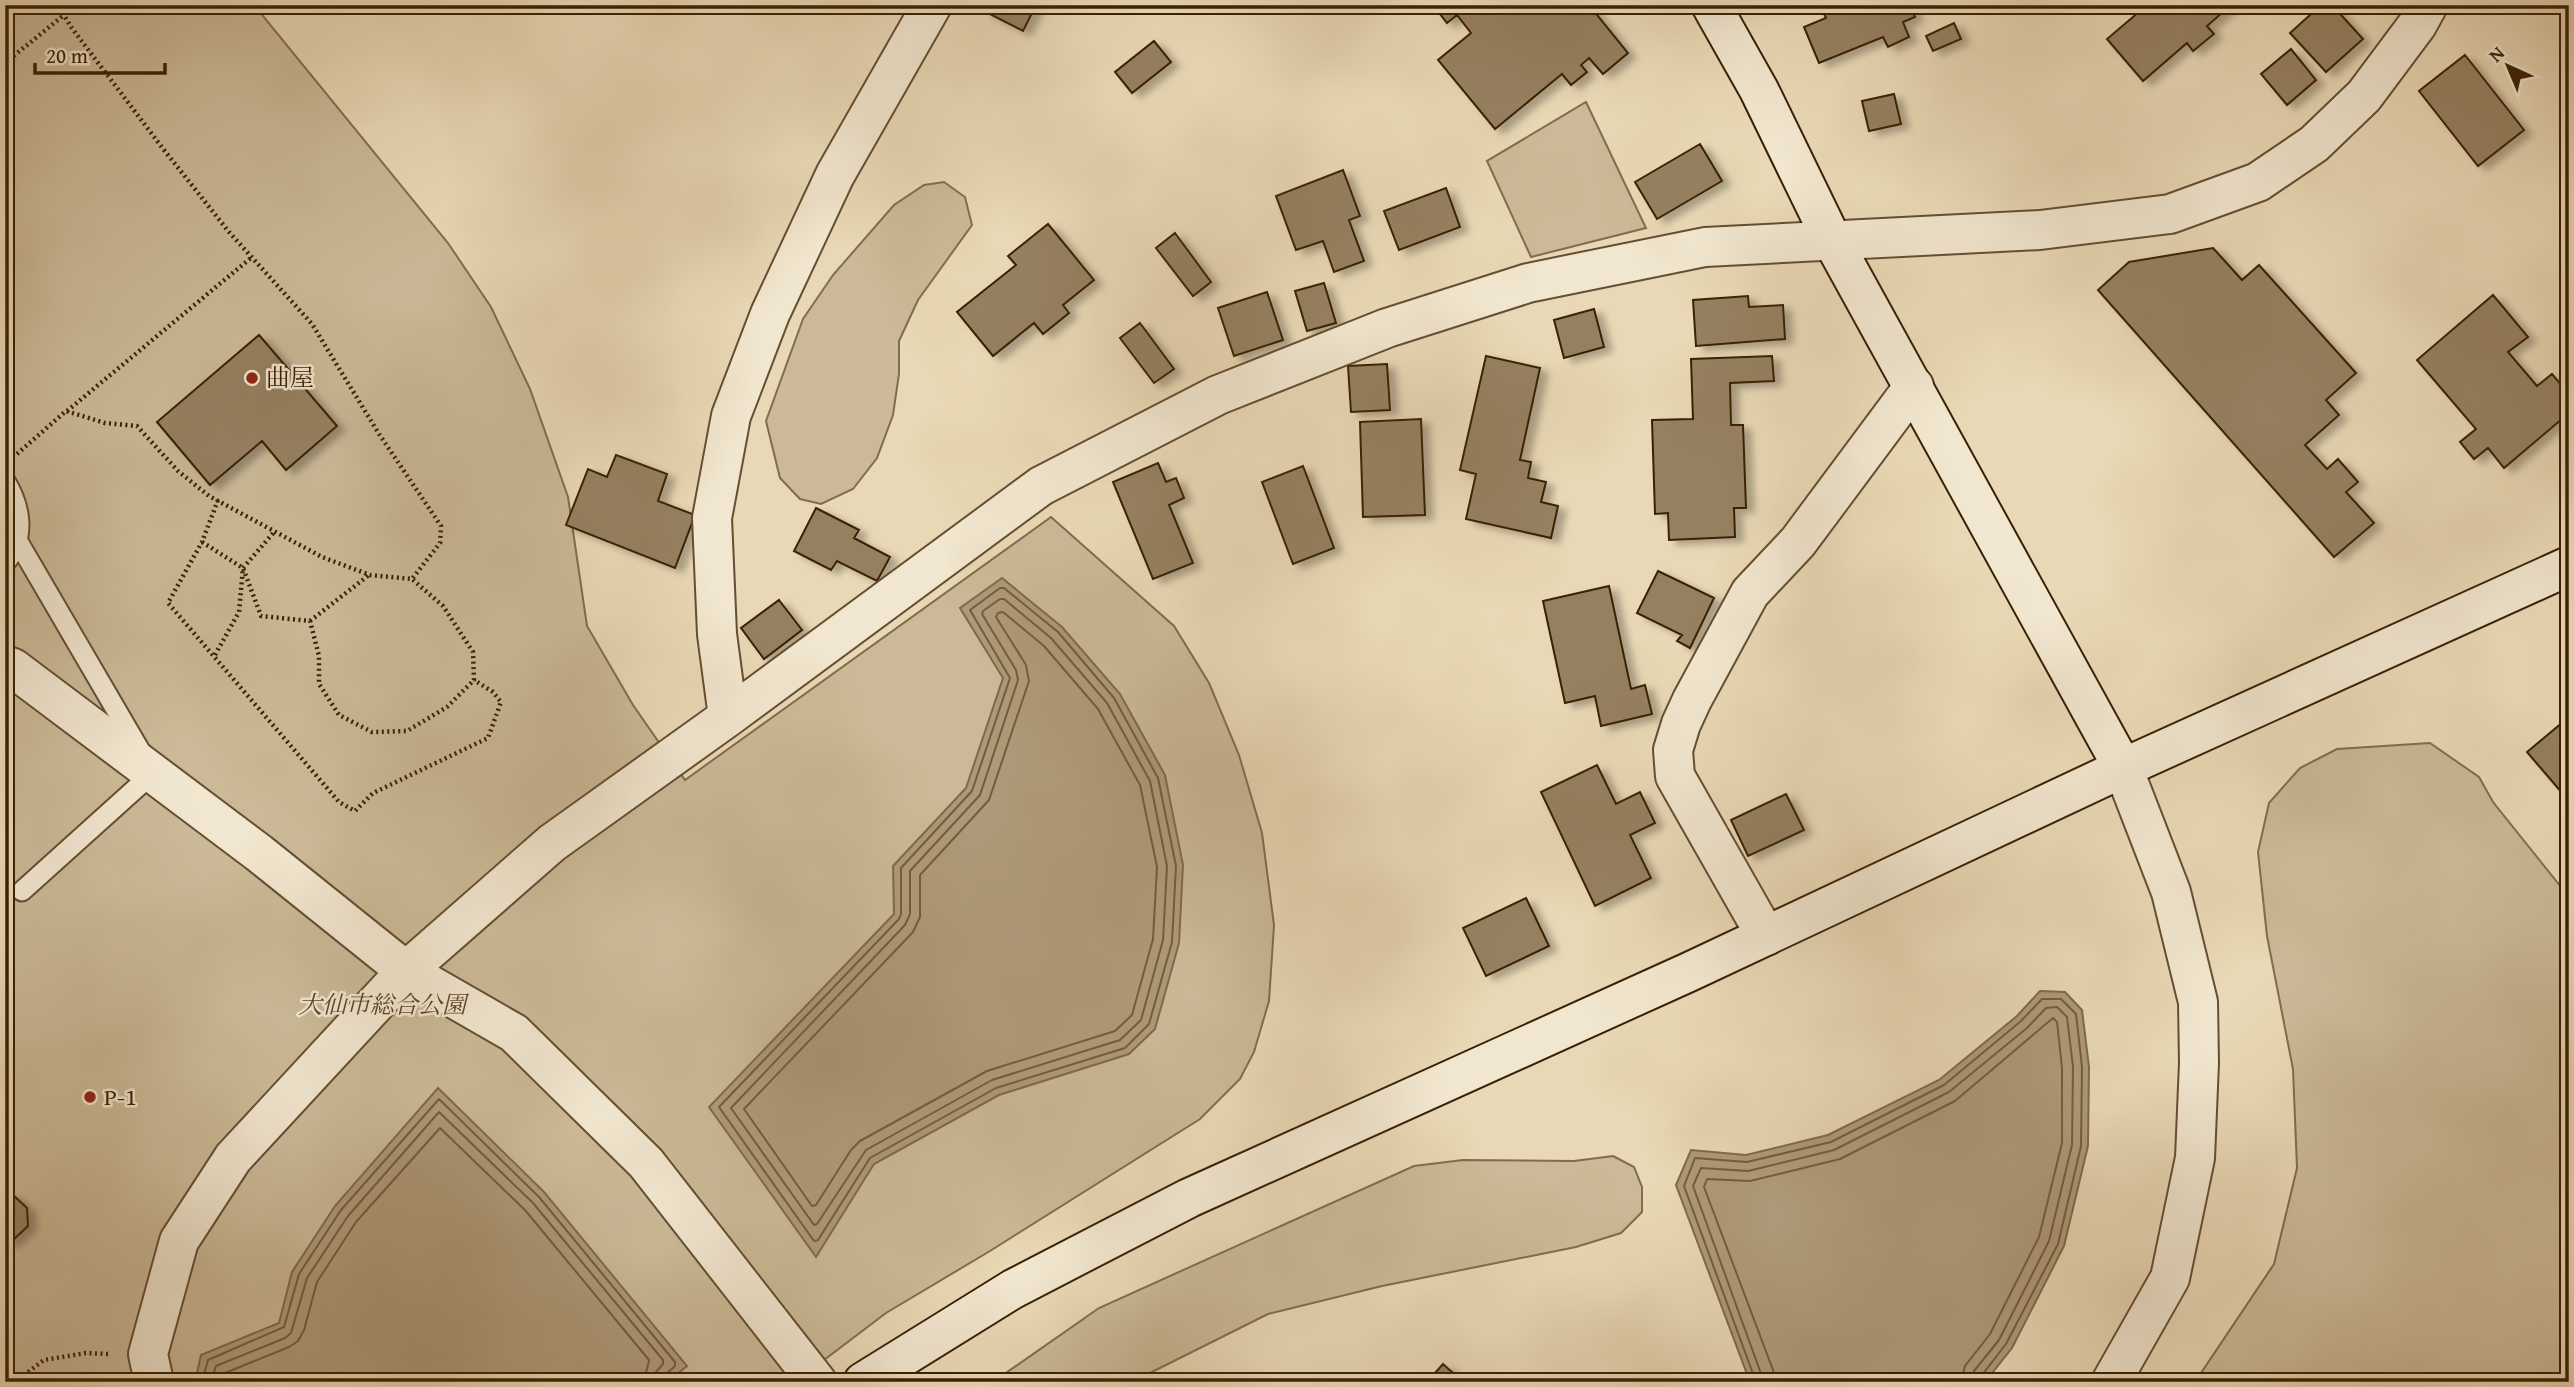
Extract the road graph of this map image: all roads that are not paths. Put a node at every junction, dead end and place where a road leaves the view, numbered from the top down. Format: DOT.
graph roads {
  1 [pos="932,5"];
  2 [pos="1711,5"];
  3 [pos="2428,5"];
  4 [pos="1832,240"];
  5 [pos="1913,386"];
  6 [pos="5,481"];
  7 [pos="18,540"];
  8 [pos="5,563"];
  9 [pos="2569,566"];
  10 [pos="5,665"];
  11 [pos="728,717"];
  12 [pos="2123,768"];
  13 [pos="153,773"];
  14 [pos="22,891"];
  15 [pos="1766,936"];
  16 [pos="406,971"];
  17 [pos="151,1368"];
  18 [pos="817,1382"];
  19 [pos="863,1382"];
  20 [pos="2111,1382"];
  1 -- 11 [label="street"];
  2 -- 4 [label="street"];
  3 -- 4 [label="street"];
  4 -- 5 [label="street"];
  4 -- 11 [label="street"];
  5 -- 12 [label="street"];
  5 -- 15 [label="street"];
  6 -- 7 [label="lane"];
  7 -- 8 [label="lane"];
  7 -- 13 [label="lane"];
  9 -- 12 [label="street"];
  10 -- 13 [label="street"];
  11 -- 16 [label="street"];
  12 -- 15 [label="street"];
  12 -- 20 [label="street"];
  13 -- 14 [label="lane"];
  13 -- 16 [label="street"];
  15 -- 19 [label="street"];
  16 -- 17 [label="street"];
  16 -- 18 [label="street"];
}
